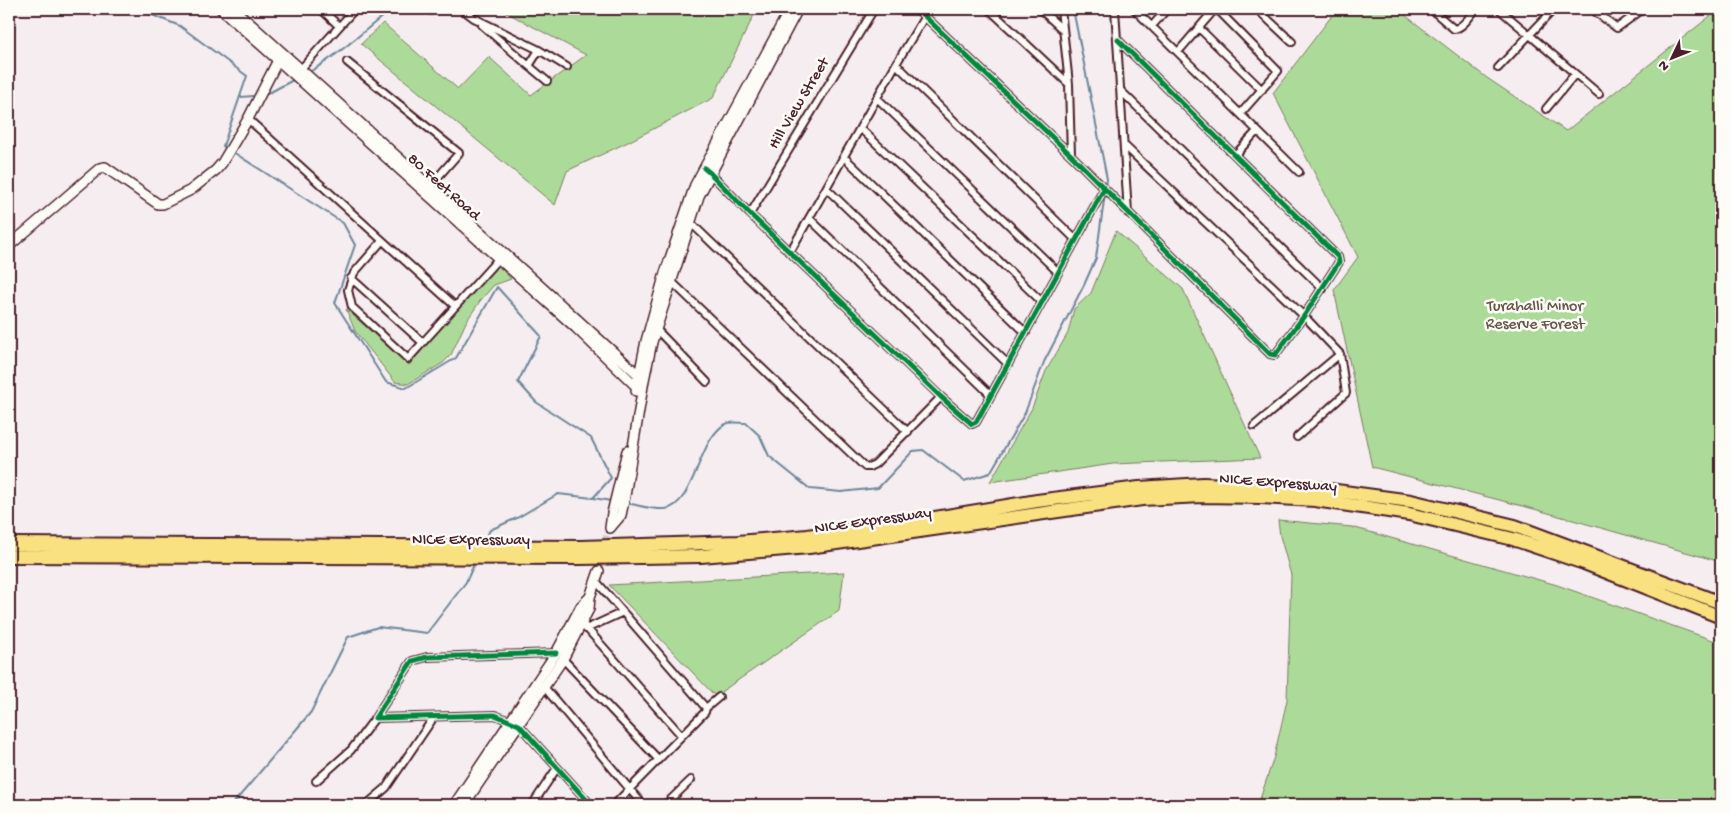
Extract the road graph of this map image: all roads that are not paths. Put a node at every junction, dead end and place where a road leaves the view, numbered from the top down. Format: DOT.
graph roads {
  1 [pos="234,9"];
  2 [pos="321,9"];
  3 [pos="355,9"];
  4 [pos="462,9"];
  5 [pos="790,9"];
  6 [pos="798,9"];
  7 [pos="874,9"];
  8 [pos="917,9"];
  9 [pos="989,9"];
  10 [pos="1040,9"];
  11 [pos="1061,9"];
  12 [pos="1115,9"];
  13 [pos="1136,9"];
  14 [pos="1167,9"];
  15 [pos="1216,9"];
  16 [pos="1257,9"];
  17 [pos="1431,9"];
  18 [pos="1476,9"];
  19 [pos="1499,9"];
  20 [pos="1554,9"];
  21 [pos="1592,9"];
  22 [pos="1642,9"];
  23 [pos="224,10"];
  24 [pos="925,16"];
  25 [pos="474,18"];
  26 [pos="339,26"];
  27 [pos="1152,26"];
  28 [pos="1199,28"];
  29 [pos="1063,30"];
  30 [pos="1529,34"];
  31 [pos="1118,40"];
  32 [pos="1292,42"];
  33 [pos="539,50"];
  34 [pos="1178,52"];
  35 [pos="278,60"];
  36 [pos="347,62"];
  37 [pos="896,64"];
  38 [pos="529,66"];
  39 [pos="567,67"];
  40 [pos="1498,68"];
  41 [pos="298,72"];
  42 [pos="1575,74"];
  43 [pos="547,81"];
  44 [pos="1069,84"];
  45 [pos="1262,90"];
  46 [pos="1121,91"];
  47 [pos="1599,94"];
  48 [pos="877,98"];
  49 [pos="1546,109"];
  50 [pos="1241,113"];
  51 [pos="248,119"];
  52 [pos="860,128"];
  53 [pos="1257,131"];
  54 [pos="1124,145"];
  55 [pos="1071,155"];
  56 [pos="1236,155"];
  57 [pos="844,157"];
  58 [pos="707,170"];
  59 [pos="1299,172"];
  60 [pos="430,186"];
  61 [pos="826,188"];
  62 [pos="1104,189"];
  63 [pos="1128,213"];
  64 [pos="750,214"];
  65 [pos="809,218"];
  66 [pos="691,223"];
  67 [pos="1075,239"];
  68 [pos="382,241"];
  69 [pos="9,246"];
  70 [pos="790,252"];
  71 [pos="499,258"];
  72 [pos="1058,272"];
  73 [pos="351,278"];
  74 [pos="672,281"];
  75 [pos="1323,289"];
  76 [pos="1042,302"];
  77 [pos="455,306"];
  78 [pos="1304,316"];
  79 [pos="656,329"];
  80 [pos="1026,333"];
  81 [pos="422,342"];
  82 [pos="1340,354"];
  83 [pos="1008,364"];
  84 [pos="641,377"];
  85 [pos="708,382"];
  86 [pos="639,389"];
  87 [pos="991,394"];
  88 [pos="941,397"];
  89 [pos="1254,426"];
  90 [pos="908,432"];
  91 [pos="1297,437"];
  92 [pos="616,514"];
  93 [pos="9,544"];
  94 [pos="466,552"];
  95 [pos="9,556"];
  96 [pos="599,570"];
  97 [pos="596,581"];
  98 [pos="590,597"];
  99 [pos="1721,603"];
  100 [pos="623,612"];
  101 [pos="1721,617"];
  102 [pos="584,627"];
  103 [pos="560,656"];
  104 [pos="545,688"];
  105 [pos="719,697"];
  106 [pos="706,708"];
  107 [pos="434,717"];
  108 [pos="375,718"];
  109 [pos="510,721"];
  110 [pos="519,725"];
  111 [pos="681,735"];
  112 [pos="658,759"];
  113 [pos="557,768"];
  114 [pos="691,780"];
  115 [pos="316,781"];
  116 [pos="628,789"];
  117 [pos="585,799"];
  118 [pos="366,805"];
  119 [pos="454,805"];
  120 [pos="464,805"];
  121 [pos="532,805"];
  122 [pos="580,805"];
  123 [pos="591,805"];
  124 [pos="614,805"];
  125 [pos="643,805"];
  126 [pos="665,805"];
  1 -- 41 [label="main road, 80 Feet Road"];
  2 -- 26 [label="street"];
  3 -- 26 [label="street"];
  4 -- 25 [label="street"];
  5 -- 58 [label="main road"];
  6 -- 58 [label="main road"];
  7 -- 64 [label="street, Hill View Street"];
  8 -- 24 [label="street"];
  9 -- 44 [label="street"];
  10 -- 29 [label="street"];
  11 -- 29 [label="street"];
  12 -- 31 [label="street"];
  13 -- 27 [label="street"];
  14 -- 27 [label="street"];
  15 -- 28 [label="street"];
  15 -- 45 [label="street"];
  16 -- 32 [label="street"];
  17 -- 18 [label="street"];
  19 -- 30 [label="street"];
  20 -- 30 [label="street"];
  21 -- 22 [label="street"];
  23 -- 35 [label="main road, 80 Feet Road"];
  24 -- 37 [label="street"];
  24 -- 55 [label="street"];
  25 -- 33 [label="street"];
  25 -- 38 [label="street"];
  26 -- 41 [label="street"];
  27 -- 34 [label="street"];
  28 -- 34 [label="street"];
  28 -- 45 [label="street"];
  29 -- 44 [label="street"];
  30 -- 40 [label="street"];
  30 -- 42 [label="street"];
  31 -- 46 [label="street"];
  31 -- 56 [label="street"];
  33 -- 38 [label="street"];
  33 -- 39 [label="street"];
  34 -- 50 [label="street"];
  35 -- 41 [label="main road, 80 Feet Road"];
  35 -- 51 [label="main road"];
  36 -- 60 [label="street"];
  37 -- 48 [label="street"];
  37 -- 67 [label="street"];
  38 -- 43 [label="street"];
  41 -- 60 [label="main road, 80 Feet Road"];
  41 -- 71 [label="main road, 80 Feet Road"];
  42 -- 47 [label="street"];
  42 -- 49 [label="street"];
  44 -- 55 [label="street"];
  45 -- 50 [label="street"];
  46 -- 54 [label="street"];
  46 -- 75 [label="street"];
  48 -- 52 [label="street"];
  48 -- 72 [label="street"];
  50 -- 53 [label="street"];
  51 -- 68 [label="street"];
  51 -- 69 [label="main road"];
  52 -- 57 [label="street"];
  52 -- 76 [label="street"];
  53 -- 56 [label="street"];
  53 -- 59 [label="street"];
  54 -- 63 [label="street"];
  54 -- 78 [label="street"];
  55 -- 62 [label="street"];
  56 -- 75 [label="street"];
  57 -- 61 [label="street"];
  57 -- 80 [label="street"];
  58 -- 64 [label="street"];
  58 -- 66 [label="main road"];
  58 -- 84 [label="main road"];
  60 -- 84 [label="main road, 80 Feet Road"];
  61 -- 65 [label="street"];
  61 -- 83 [label="street"];
  62 -- 63 [label="street"];
  62 -- 67 [label="street"];
  63 -- 78 [label="street"];
  64 -- 70 [label="street"];
  65 -- 70 [label="street"];
  65 -- 87 [label="street"];
  66 -- 74 [label="main road"];
  66 -- 90 [label="street"];
  67 -- 72 [label="street"];
  68 -- 73 [label="street"];
  68 -- 77 [label="street"];
  70 -- 88 [label="street"];
  71 -- 77 [label="street"];
  71 -- 86 [label="main road, 80 Feet Road"];
  72 -- 76 [label="street"];
  73 -- 81 [label="street"];
  73 -- 81 [label="street"];
  74 -- 79 [label="main road"];
  74 -- 90 [label="street"];
  75 -- 78 [label="street"];
  76 -- 80 [label="street"];
  77 -- 81 [label="street"];
  78 -- 82 [label="street"];
  79 -- 84 [label="main road"];
  79 -- 85 [label="street"];
  80 -- 83 [label="street"];
  82 -- 89 [label="street"];
  82 -- 91 [label="street"];
  83 -- 87 [label="street"];
  84 -- 86 [label="main road"];
  86 -- 92 [label="main road"];
  87 -- 88 [label="street"];
  88 -- 90 [label="street"];
  93 -- 94 [label="highway, NICE Expressway"];
  94 -- 95 [label="highway, NICE Expressway"];
  94 -- 99 [label="highway, NICE Expressway"];
  94 -- 101 [label="highway, NICE Expressway"];
  96 -- 97 [label="main road"];
  97 -- 98 [label="main road"];
  97 -- 100 [label="street"];
  98 -- 102 [label="main road"];
  98 -- 103 [label="main road"];
  100 -- 102 [label="street"];
  100 -- 106 [label="street"];
  102 -- 103 [label="main road"];
  102 -- 111 [label="street"];
  103 -- 104 [label="main road"];
  103 -- 108 [label="street"];
  103 -- 109 [label="main road"];
  103 -- 112 [label="street"];
  104 -- 110 [label="main road"];
  104 -- 116 [label="street"];
  105 -- 106 [label="street"];
  106 -- 111 [label="street"];
  107 -- 108 [label="street"];
  107 -- 109 [label="street"];
  107 -- 118 [label="street"];
  108 -- 115 [label="street"];
  109 -- 110 [label="street"];
  109 -- 119 [label="main road"];
  110 -- 113 [label="street"];
  110 -- 120 [label="main road"];
  111 -- 112 [label="street"];
  112 -- 116 [label="street"];
  113 -- 117 [label="street"];
  113 -- 121 [label="street"];
  114 -- 126 [label="street"];
  116 -- 124 [label="street"];
  116 -- 125 [label="street"];
  117 -- 122 [label="street"];
  117 -- 123 [label="street"];
}
